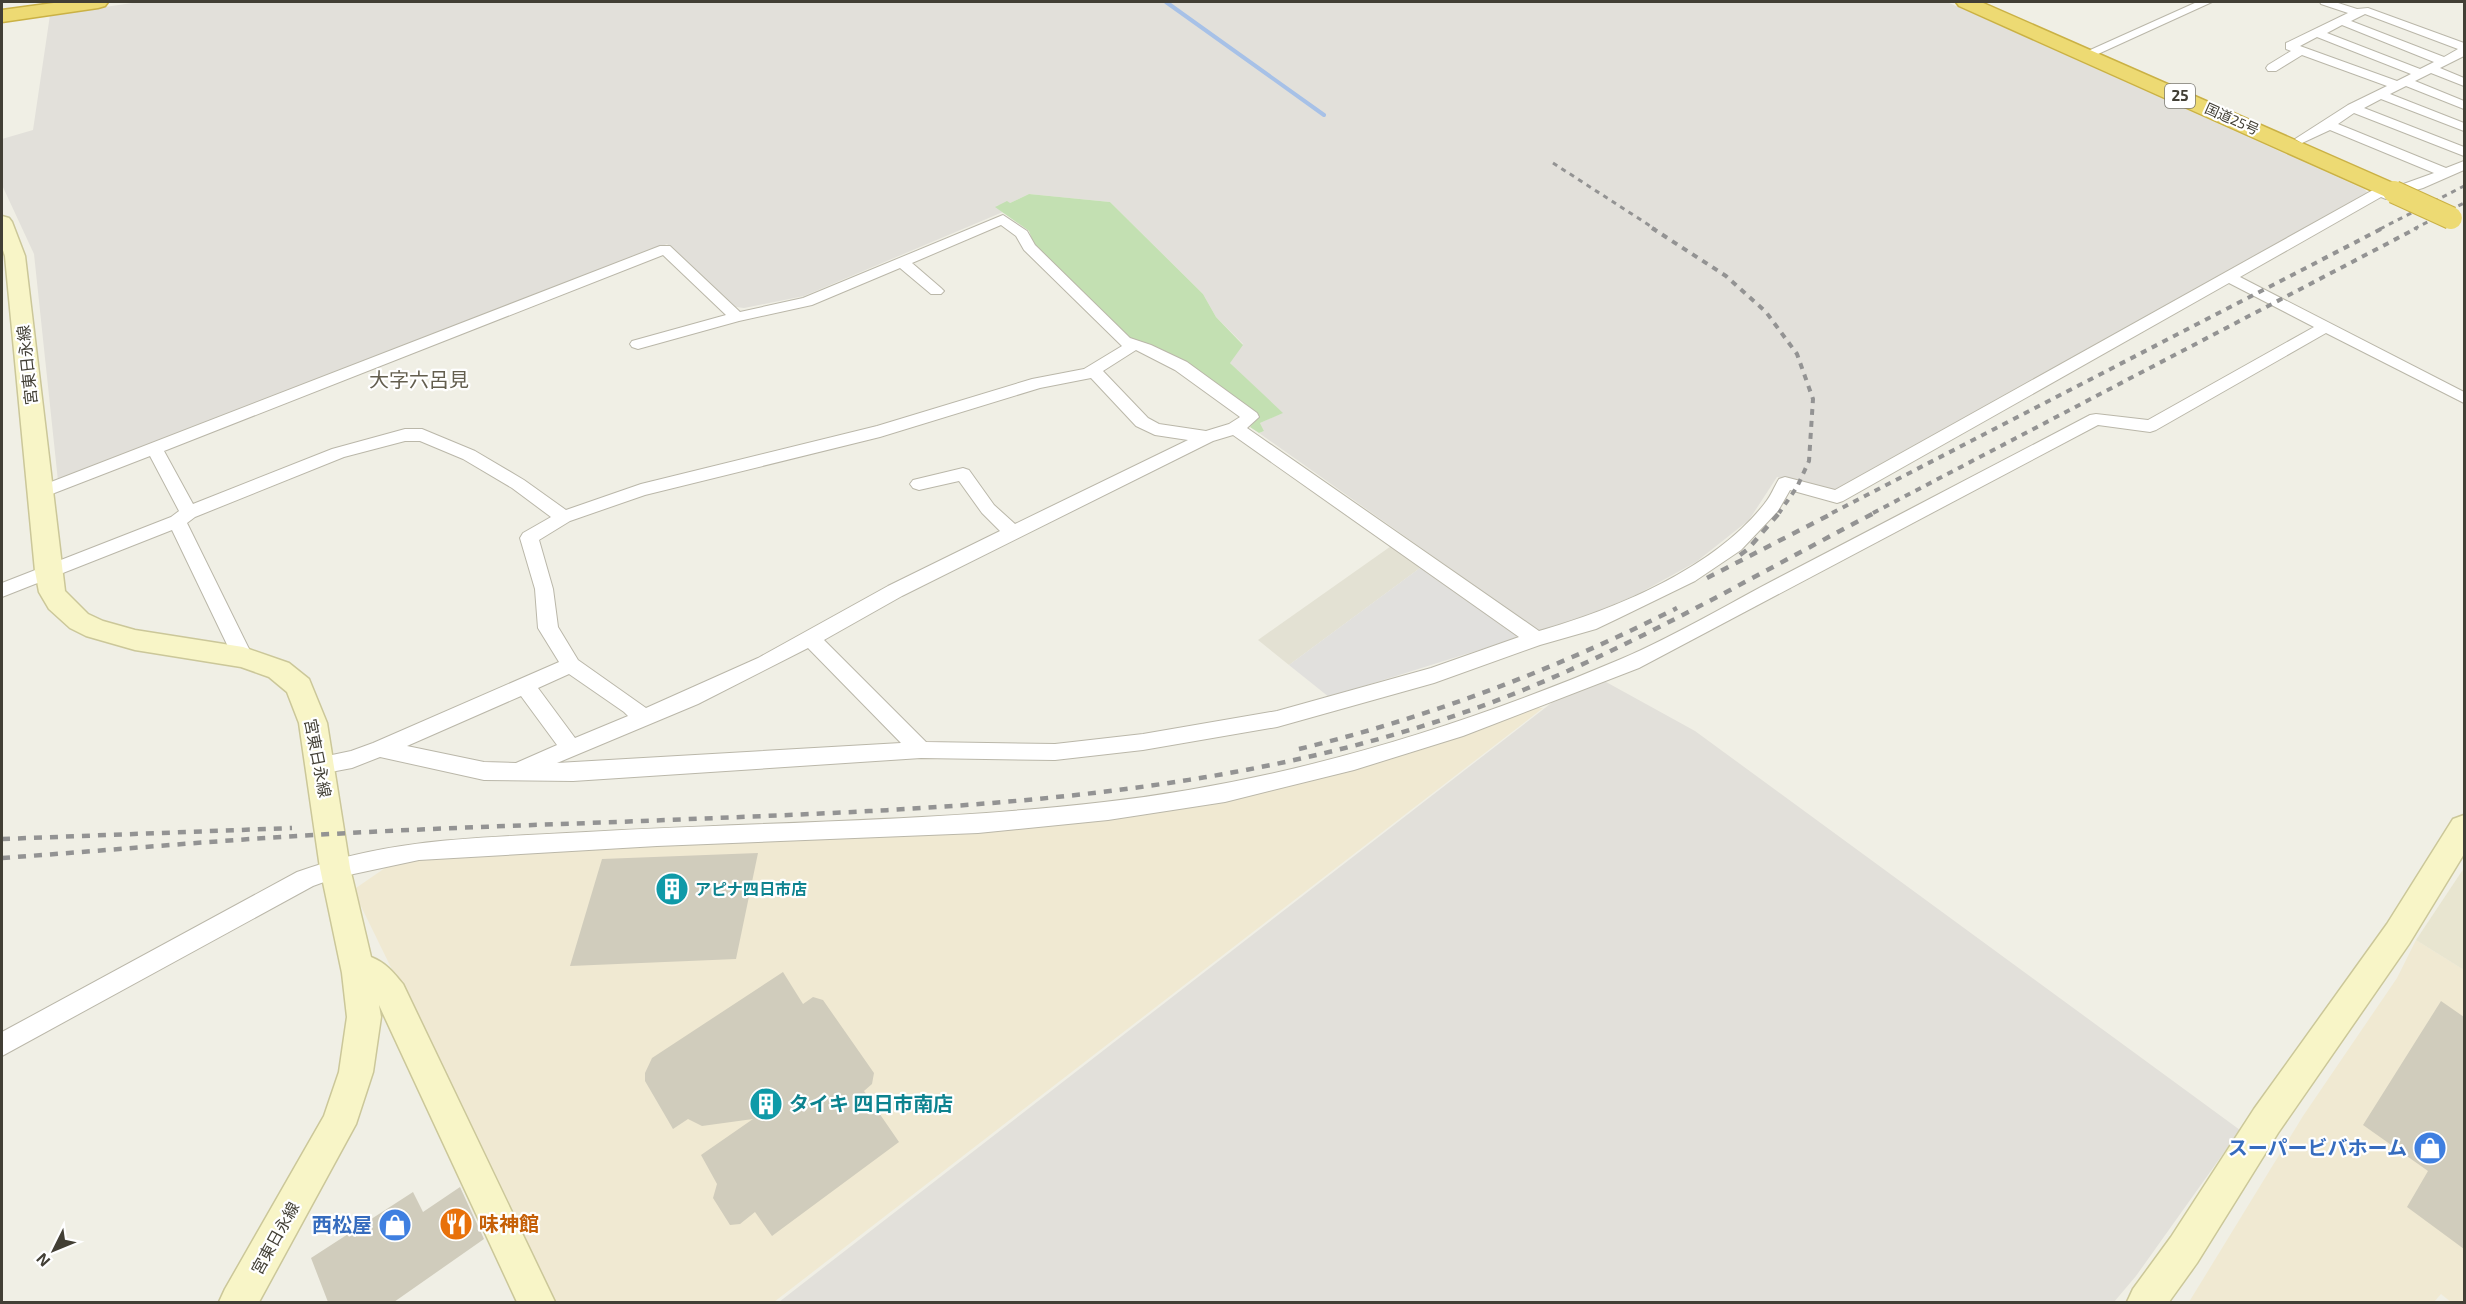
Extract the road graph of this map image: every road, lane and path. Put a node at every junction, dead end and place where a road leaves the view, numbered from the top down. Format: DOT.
graph roads {
  1 [pos="55,2"];
  2 [pos="98,2"];
  3 [pos="1966,2"];
  4 [pos="1981,2"];
  5 [pos="2206,2"];
  6 [pos="2325,2"];
  7 [pos="2,9"];
  8 [pos="2358,13"];
  9 [pos="2,16"];
  10 [pos="2341,21"];
  11 [pos="2316,33"];
  12 [pos="2464,49"];
  13 [pos="2301,50"];
  14 [pos="2094,51"];
  15 [pos="2444,61"];
  16 [pos="2272,68"];
  17 [pos="2425,71"];
  18 [pos="2464,82"];
  19 [pos="2400,83"];
  20 [pos="2379,94"];
  21 [pos="2464,105"];
  22 [pos="2353,108"];
  23 [pos="2329,125"];
  24 [pos="2464,127"];
  25 [pos="2302,139"];
  26 [pos="2464,152"];
  27 [pos="2464,165"];
  28 [pos="2446,173"];
  29 [pos="2391,191"];
  30 [pos="2460,218"];
  31 [pos="2,222"];
  32 [pos="903,262"];
  33 [pos="2230,278"];
  34 [pos="936,291"];
  35 [pos="737,317"];
  36 [pos="2324,328"];
  37 [pos="638,344"];
  38 [pos="1134,345"];
  39 [pos="1094,371"];
  40 [pos="2464,398"];
  41 [pos="1235,428"];
  42 [pos="1207,437"];
  43 [pos="154,448"];
  44 [pos="919,484"];
  45 [pos="39,493"];
  46 [pos="183,517"];
  47 [pos="564,518"];
  48 [pos="1012,533"];
  49 [pos="48,571"];
  50 [pos="2,590"];
  51 [pos="811,639"];
  52 [pos="1536,639"];
  53 [pos="243,657"];
  54 [pos="571,665"];
  55 [pos="524,685"];
  56 [pos="643,718"];
  57 [pos="380,749"];
  58 [pos="572,749"];
  59 [pos="921,750"];
  60 [pos="320,765"];
  61 [pos="516,772"];
  62 [pos="2464,828"];
  63 [pos="334,868"];
  64 [pos="358,974"];
  65 [pos="2,1045"];
  66 [pos="238,1302"];
  67 [pos="536,1302"];
  68 [pos="2146,1302"];
  1 -- 7 [label="highway"];
  2 -- 9 [label="highway"];
  3 -- 29 [label="highway, 国道25号 / 25"];
  4 -- 14 [label="highway, 国道25号 / 25"];
  5 -- 14 [label="street"];
  6 -- 8 [label="street"];
  8 -- 10 [label="street"];
  8 -- 12 [label="street"];
  10 -- 11 [label="street"];
  10 -- 15 [label="street"];
  11 -- 13 [label="street"];
  11 -- 17 [label="street"];
  12 -- 15 [label="street"];
  13 -- 16 [label="street"];
  13 -- 19 [label="street"];
  14 -- 29 [label="highway, 国道25号 / 25"];
  15 -- 17 [label="street"];
  17 -- 18 [label="street"];
  17 -- 19 [label="street"];
  19 -- 20 [label="street"];
  19 -- 21 [label="street"];
  20 -- 22 [label="street"];
  20 -- 24 [label="street"];
  22 -- 23 [label="street"];
  22 -- 26 [label="street"];
  23 -- 25 [label="street"];
  23 -- 28 [label="street"];
  27 -- 28 [label="street"];
  28 -- 29 [label="street"];
  29 -- 30 [label="highway, 国道25号 / 25, bridge"];
  29 -- 33 [label="street"];
  31 -- 45 [label="main road, 宮東日永線"];
  32 -- 34 [label="street"];
  32 -- 35 [label="street"];
  32 -- 38 [label="street"];
  33 -- 36 [label="street"];
  33 -- 52 [label="street"];
  35 -- 37 [label="street"];
  35 -- 43 [label="street"];
  36 -- 40 [label="street"];
  36 -- 63 [label="street"];
  38 -- 39 [label="street"];
  38 -- 41 [label="street"];
  39 -- 42 [label="street"];
  39 -- 47 [label="street"];
  41 -- 42 [label="street"];
  41 -- 52 [label="street"];
  42 -- 48 [label="street"];
  43 -- 45 [label="street"];
  43 -- 46 [label="street"];
  44 -- 48 [label="street"];
  45 -- 49 [label="main road, 宮東日永線"];
  46 -- 47 [label="street"];
  46 -- 49 [label="street"];
  46 -- 53 [label="street"];
  47 -- 54 [label="street"];
  48 -- 51 [label="street"];
  49 -- 50 [label="street"];
  49 -- 53 [label="main road, 宮東日永線"];
  51 -- 56 [label="street"];
  51 -- 59 [label="street"];
  52 -- 59 [label="street"];
  53 -- 60 [label="main road, 宮東日永線"];
  54 -- 55 [label="street"];
  54 -- 56 [label="street"];
  55 -- 57 [label="street"];
  55 -- 58 [label="street"];
  56 -- 58 [label="street"];
  57 -- 60 [label="street"];
  57 -- 61 [label="street"];
  58 -- 61 [label="street"];
  59 -- 61 [label="street"];
  60 -- 63 [label="main road, 宮東日永線"];
  62 -- 68 [label="main road"];
  63 -- 64 [label="main road, 宮東日永線"];
  63 -- 65 [label="street"];
  64 -- 66 [label="main road, 宮東日永線"];
  64 -- 67 [label="main road"];
}
